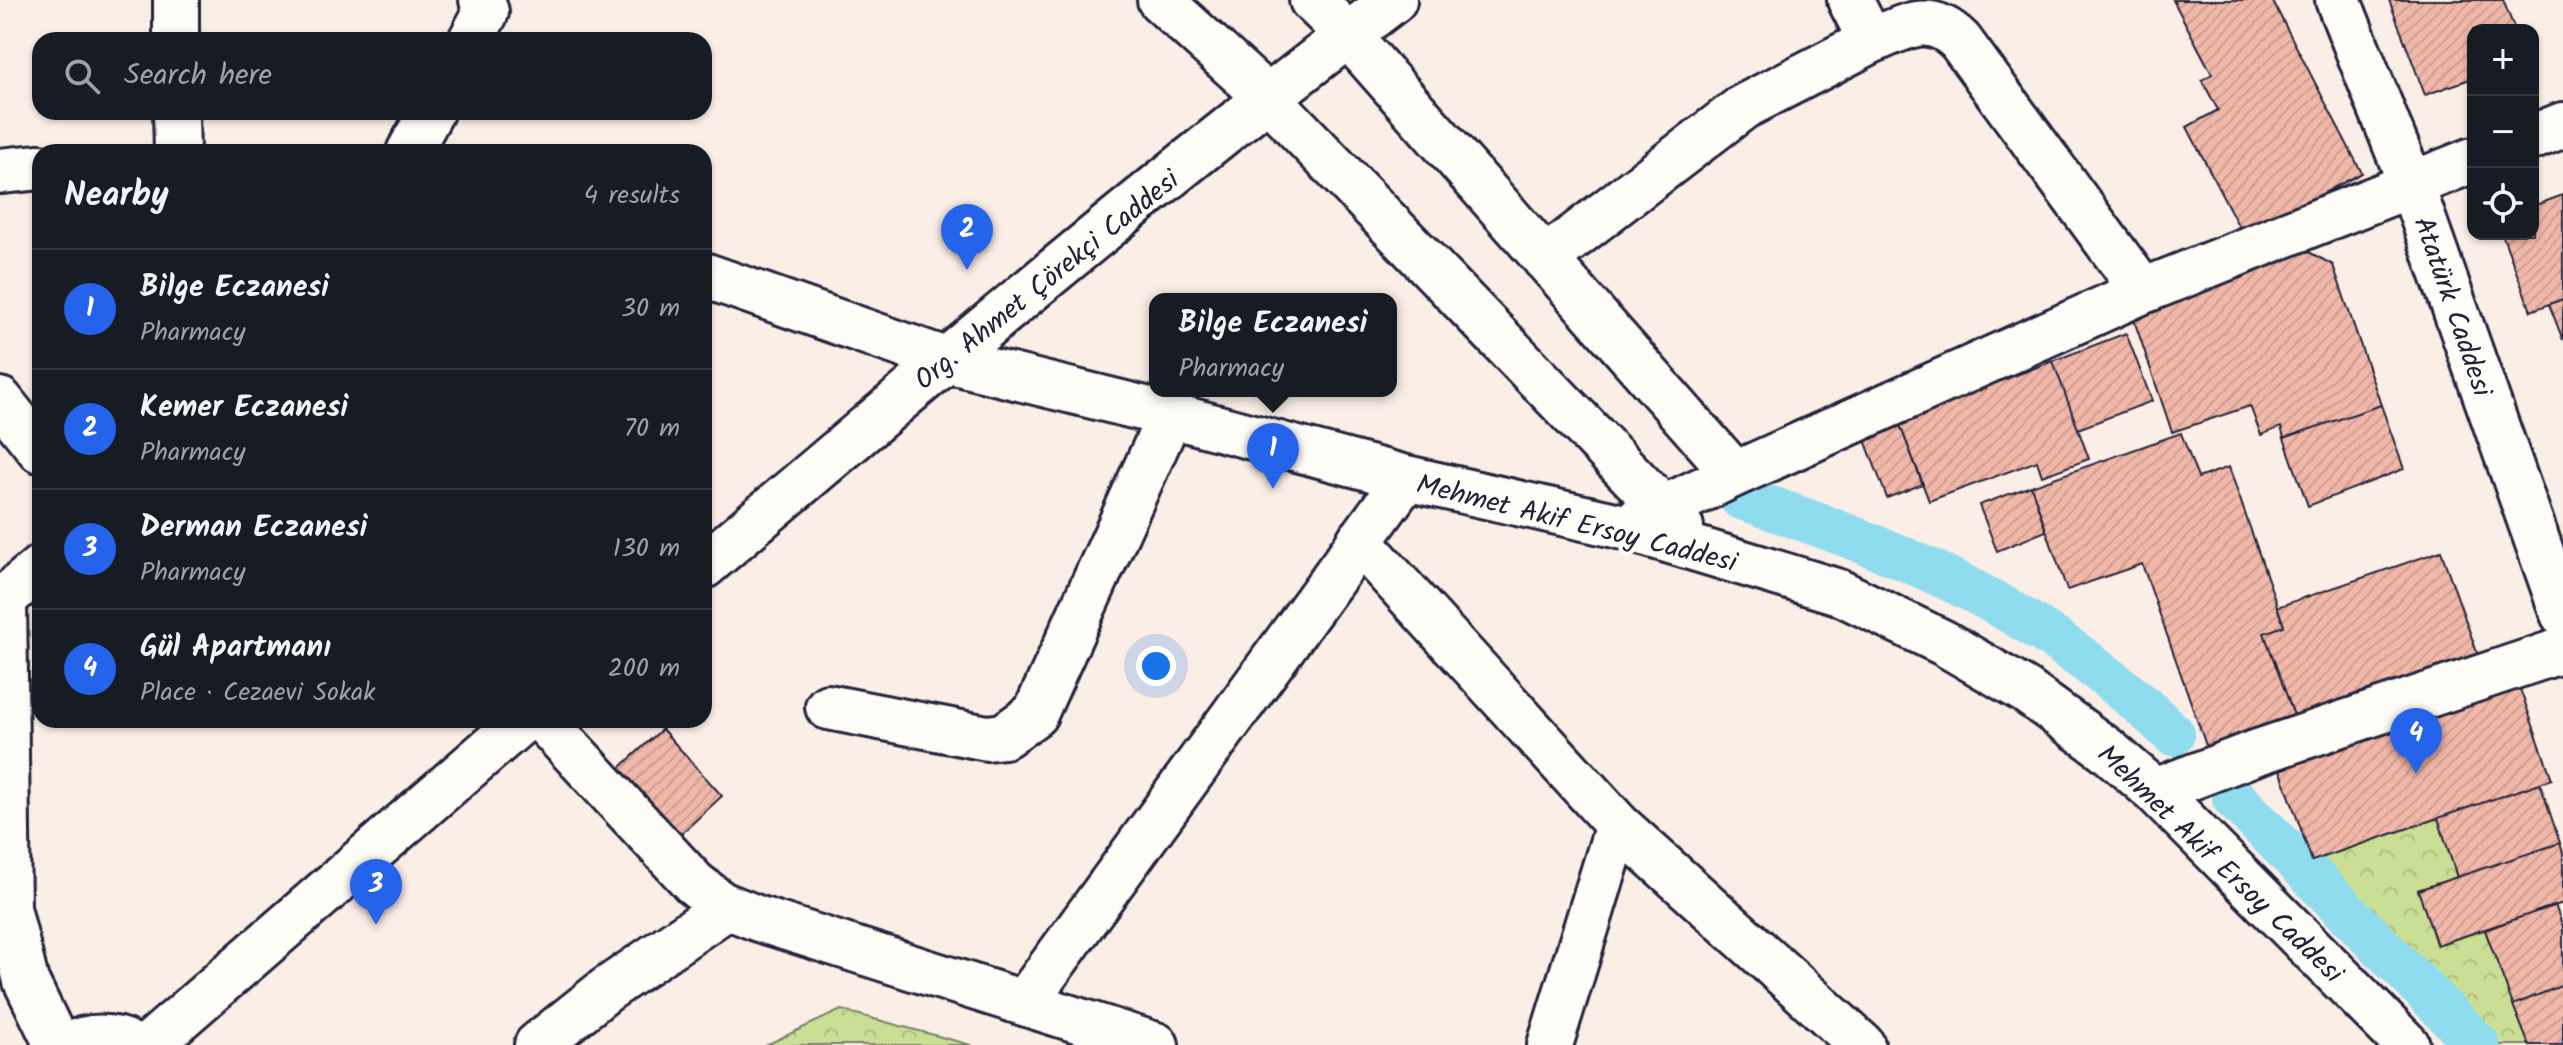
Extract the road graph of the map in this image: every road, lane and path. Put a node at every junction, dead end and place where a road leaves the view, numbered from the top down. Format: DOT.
graph roads {
  1 [pos="176,0"];
  2 [pos="1160,0"];
  3 [pos="1312,0"];
  4 [pos="1394,0"];
  5 [pos="1850,0"];
  6 [pos="2338,0"];
  7 [pos="176,32"];
  8 [pos="1348,35"];
  9 [pos="1871,41"];
  10 [pos="1268,98"];
  11 [pos="176,120"];
  12 [pos="427,120"];
  13 [pos="2563,125"];
  14 [pos="2539,135"];
  15 [pos="177,144"];
  16 [pos="413,144"];
  17 [pos="2467,162"];
  18 [pos="32,168"];
  19 [pos="0,171"];
  20 [pos="2411,184"];
  21 [pos="1545,259"];
  22 [pos="712,278"];
  23 [pos="2143,291"];
  24 [pos="946,360"];
  25 [pos="0,400"];
  26 [pos="1170,415"];
  27 [pos="32,440"];
  28 [pos="1735,474"];
  29 [pos="1406,478"];
  30 [pos="1643,518"];
  31 [pos="1359,541"];
  32 [pos="712,559"];
  33 [pos="32,575"];
  34 [pos="2,600"];
  35 [pos="2563,614"];
  36 [pos="2563,650"];
  37 [pos="828,707"];
  38 [pos="514,728"];
  39 [pos="550,728"];
  40 [pos="2155,791"];
  41 [pos="1618,825"];
  42 [pos="727,907"];
  43 [pos="1025,1002"];
  44 [pos="57,1045"];
  45 [pos="69,1045"];
  46 [pos="131,1045"];
  47 [pos="149,1045"];
  48 [pos="537,1045"];
  49 [pos="1156,1045"];
  50 [pos="1550,1045"];
  51 [pos="1862,1045"];
  52 [pos="2407,1045"];
  1 -- 7 [label="street"];
  2 -- 10 [label="street"];
  3 -- 8 [label="street"];
  4 -- 8 [label="street, Org. Ahmet Çörekçi Caddesi"];
  5 -- 9 [label="street"];
  6 -- 20 [label="street, Atatürk Caddesi"];
  8 -- 10 [label="street, Org. Ahmet Çörekçi Caddesi"];
  8 -- 21 [label="street"];
  9 -- 21 [label="street"];
  9 -- 23 [label="street"];
  10 -- 24 [label="street, Org. Ahmet Çörekçi Caddesi"];
  10 -- 30 [label="street"];
  11 -- 15 [label="street"];
  12 -- 16 [label="street"];
  13 -- 14 [label="street"];
  17 -- 20 [label="street"];
  18 -- 19 [label="street"];
  20 -- 23 [label="street"];
  20 -- 35 [label="street, Atatürk Caddesi"];
  21 -- 28 [label="street"];
  22 -- 24 [label="street, Mehmet Akif Ersoy Caddesi"];
  23 -- 28 [label="street"];
  24 -- 26 [label="street, Mehmet Akif Ersoy Caddesi"];
  24 -- 32 [label="street, Org. Ahmet Çörekçi Caddesi"];
  25 -- 27 [label="street"];
  26 -- 29 [label="street, Mehmet Akif Ersoy Caddesi"];
  26 -- 37 [label="street"];
  28 -- 30 [label="street"];
  29 -- 30 [label="street, Mehmet Akif Ersoy Caddesi"];
  29 -- 31 [label="street"];
  30 -- 40 [label="street, Mehmet Akif Ersoy Caddesi"];
  31 -- 41 [label="street"];
  31 -- 43 [label="street"];
  33 -- 34 [label="street"];
  34 -- 44 [label="street"];
  36 -- 40 [label="street"];
  38 -- 47 [label="street"];
  39 -- 42 [label="street"];
  40 -- 52 [label="street, Mehmet Akif Ersoy Caddesi"];
  41 -- 50 [label="street"];
  41 -- 51 [label="street"];
  42 -- 43 [label="street"];
  42 -- 48 [label="street"];
  43 -- 49 [label="street"];
  45 -- 46 [label="street"];
}
